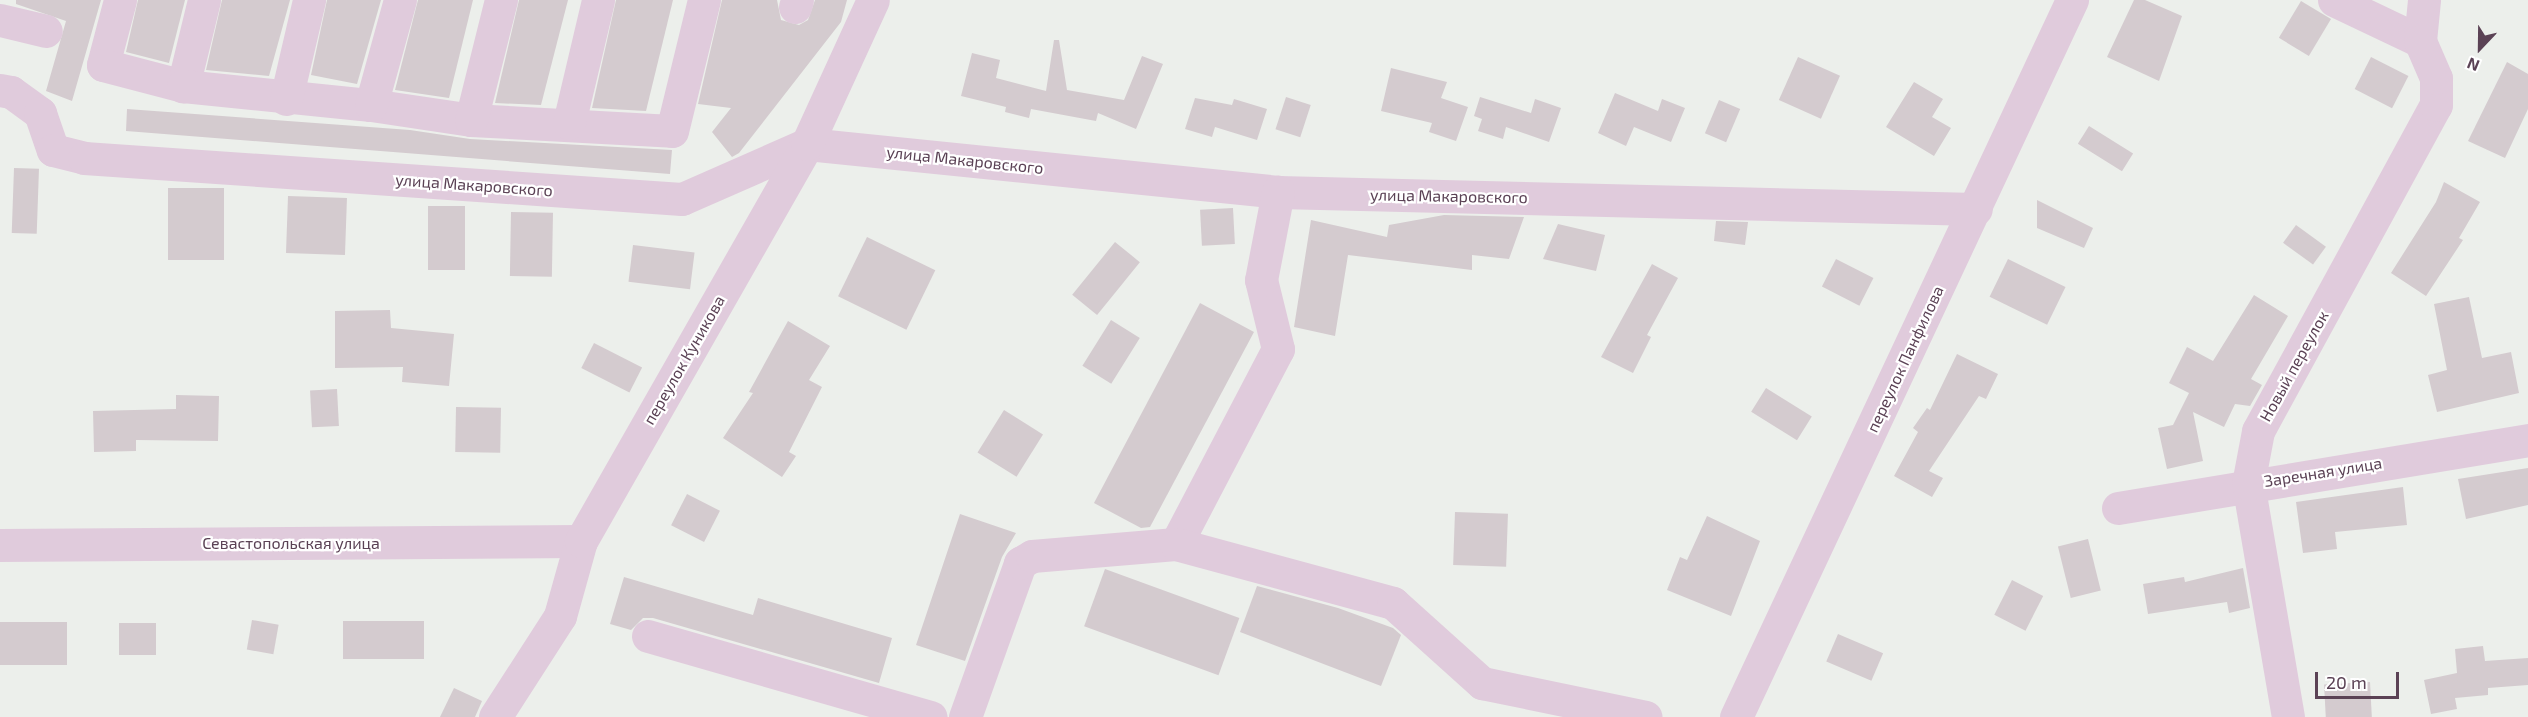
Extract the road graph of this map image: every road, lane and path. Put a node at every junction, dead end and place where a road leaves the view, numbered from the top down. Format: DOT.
graph roads {
  1 [pos="120,0"];
  2 [pos="204,0"];
  3 [pos="309,0"];
  4 [pos="400,0"];
  5 [pos="501,0"];
  6 [pos="598,0"];
  7 [pos="704,0"];
  8 [pos="873,0"];
  9 [pos="2072,0"];
  10 [pos="2334,0"];
  11 [pos="2424,0"];
  12 [pos="0,20"];
  13 [pos="46,31"];
  14 [pos="2420,41"];
  15 [pos="183,86"];
  16 [pos="0,90"];
  17 [pos="286,99"];
  18 [pos="371,105"];
  19 [pos="471,120"];
  20 [pos="569,123"];
  21 [pos="807,144"];
  22 [pos="1278,192"];
  23 [pos="1976,209"];
  24 [pos="2528,440"];
  25 [pos="2248,484"];
  26 [pos="2118,508"];
  27 [pos="581,541"];
  28 [pos="1176,544"];
  29 [pos="0,545"];
  30 [pos="648,636"];
  31 [pos="495,717"];
  32 [pos="931,717"];
  33 [pos="965,717"];
  34 [pos="1646,717"];
  35 [pos="1736,717"];
  36 [pos="2288,717"];
  1 -- 15 [label="street"];
  2 -- 15 [label="street"];
  3 -- 17 [label="street"];
  4 -- 18 [label="street"];
  5 -- 19 [label="street"];
  6 -- 20 [label="street"];
  7 -- 20 [label="street"];
  8 -- 21 [label="street, переулок Куникова"];
  9 -- 23 [label="street, переулок Панфилова"];
  10 -- 14 [label="street"];
  11 -- 14 [label="street"];
  12 -- 13 [label="street"];
  14 -- 25 [label="street, Новый переулок"];
  15 -- 17 [label="street"];
  16 -- 21 [label="street, улица Макаровского"];
  17 -- 18 [label="street"];
  18 -- 19 [label="street"];
  19 -- 20 [label="street"];
  21 -- 22 [label="street, улица Макаровского"];
  21 -- 27 [label="street, переулок Куникова"];
  22 -- 23 [label="street, улица Макаровского"];
  22 -- 28 [label="street"];
  23 -- 35 [label="street, переулок Панфилова"];
  24 -- 25 [label="street, Заречная улица"];
  25 -- 26 [label="street, Заречная улица"];
  25 -- 36 [label="street, Новый переулок"];
  27 -- 29 [label="street, Севастопольская улица"];
  27 -- 31 [label="street, переулок Куникова"];
  28 -- 33 [label="street"];
  28 -- 34 [label="street"];
  30 -- 32 [label="street"];
}
